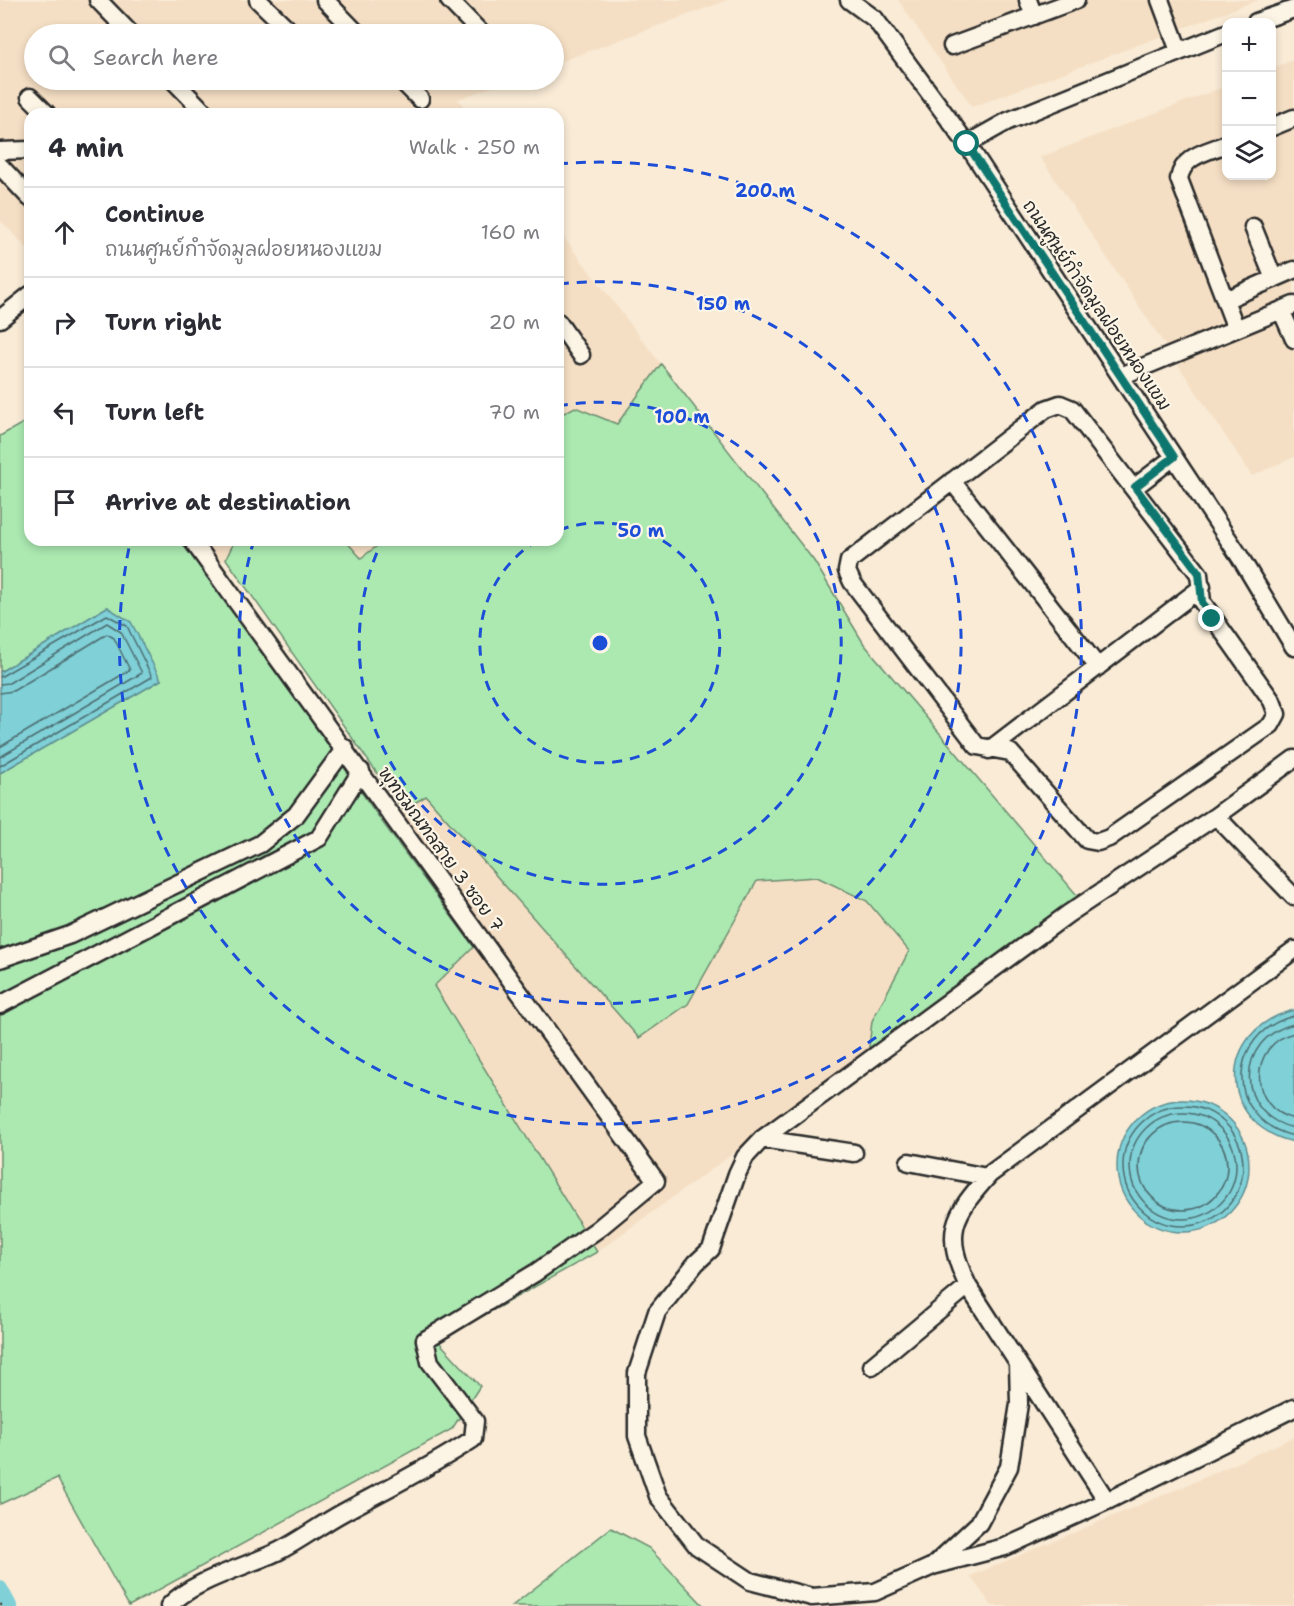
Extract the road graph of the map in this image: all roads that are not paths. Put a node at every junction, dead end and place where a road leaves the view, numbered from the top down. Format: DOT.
graph roads {
  1 [pos="98,0"];
  2 [pos="258,0"];
  3 [pos="325,0"];
  4 [pos="449,0"];
  5 [pos="849,0"];
  6 [pos="1076,0"];
  7 [pos="1160,0"];
  8 [pos="1031,8"];
  9 [pos="1294,9"];
  10 [pos="1268,18"];
  11 [pos="121,24"];
  12 [pos="283,24"];
  13 [pos="345,24"];
  14 [pos="472,24"];
  15 [pos="1222,35"];
  16 [pos="952,46"];
  17 [pos="1179,51"];
  18 [pos="183,90"];
  19 [pos="411,90"];
  20 [pos="30,98"];
  21 [pos="420,99"];
  22 [pos="40,108"];
  23 [pos="200,108"];
  24 [pos="1294,118"];
  25 [pos="1274,126"];
  26 [pos="967,144"];
  27 [pos="1222,146"];
  28 [pos="24,150"];
  29 [pos="0,151"];
  30 [pos="0,166"];
  31 [pos="24,192"];
  32 [pos="1253,228"];
  33 [pos="1294,270"];
  34 [pos="1274,279"];
  35 [pos="24,300"];
  36 [pos="1225,300"];
  37 [pos="1288,308"];
  38 [pos="0,319"];
  39 [pos="1236,329"];
  40 [pos="564,331"];
  41 [pos="1294,339"];
  42 [pos="581,355"];
  43 [pos="1121,376"];
  44 [pos="1174,457"];
  45 [pos="952,481"];
  46 [pos="1135,487"];
  47 [pos="196,546"];
  48 [pos="1202,587"];
  49 [pos="1294,647"];
  50 [pos="1098,667"];
  51 [pos="345,748"];
  52 [pos="990,750"];
  53 [pos="1294,759"];
  54 [pos="361,771"];
  55 [pos="1216,816"];
  56 [pos="1294,897"];
  57 [pos="1294,950"];
  58 [pos="0,959"];
  59 [pos="0,1005"];
  60 [pos="762,1139"];
  61 [pos="854,1153"];
  62 [pos="909,1162"];
  63 [pos="987,1177"];
  64 [pos="968,1286"];
  65 [pos="1018,1363"];
  66 [pos="872,1366"];
  67 [pos="1294,1408"];
  68 [pos="1107,1501"];
  69 [pos="933,1566"];
  70 [pos="169,1606"];
  1 -- 11 [label="street"];
  2 -- 12 [label="street"];
  3 -- 13 [label="street"];
  4 -- 14 [label="street"];
  5 -- 26 [label="street, ถนนศูนย์กำจัดมูลฝอยหนองแขม"];
  6 -- 8 [label="street"];
  7 -- 17 [label="street"];
  8 -- 16 [label="street"];
  9 -- 10 [label="street"];
  15 -- 17 [label="street"];
  17 -- 26 [label="street"];
  18 -- 23 [label="street"];
  19 -- 21 [label="street"];
  20 -- 22 [label="street"];
  24 -- 25 [label="street"];
  26 -- 43 [label="street, ถนนศูนย์กำจัดมูลฝอยหนองแขม"];
  27 -- 36 [label="street"];
  28 -- 29 [label="street"];
  30 -- 31 [label="street"];
  32 -- 34 [label="street"];
  33 -- 34 [label="street"];
  34 -- 36 [label="street"];
  35 -- 38 [label="street"];
  36 -- 39 [label="street"];
  37 -- 39 [label="street"];
  37 -- 41 [label="street"];
  39 -- 43 [label="street"];
  40 -- 42 [label="street"];
  43 -- 44 [label="street, ถนนศูนย์กำจัดมูลฝอยหนองแขม"];
  44 -- 46 [label="street"];
  44 -- 49 [label="street, ถนนศูนย์กำจัดมูลฝอยหนองแขม"];
  45 -- 46 [label="street"];
  45 -- 50 [label="street"];
  45 -- 52 [label="street"];
  46 -- 48 [label="street"];
  47 -- 51 [label="street, พุทธมณฑลสาย 3 ซอย 7"];
  48 -- 50 [label="street"];
  48 -- 52 [label="street"];
  50 -- 52 [label="street"];
  51 -- 54 [label="street, พุทธมณฑลสาย 3 ซอย 7"];
  51 -- 58 [label="street"];
  53 -- 55 [label="street"];
  54 -- 59 [label="street"];
  54 -- 70 [label="street, พุทธมณฑลสาย 3 ซอย 7"];
  55 -- 56 [label="street"];
  55 -- 60 [label="street"];
  57 -- 63 [label="street"];
  60 -- 61 [label="street"];
  60 -- 69 [label="street"];
  62 -- 63 [label="street"];
  63 -- 64 [label="street"];
  64 -- 65 [label="street"];
  64 -- 66 [label="street"];
  65 -- 68 [label="street"];
  65 -- 69 [label="street"];
  67 -- 68 [label="street"];
  68 -- 69 [label="street"];
}
